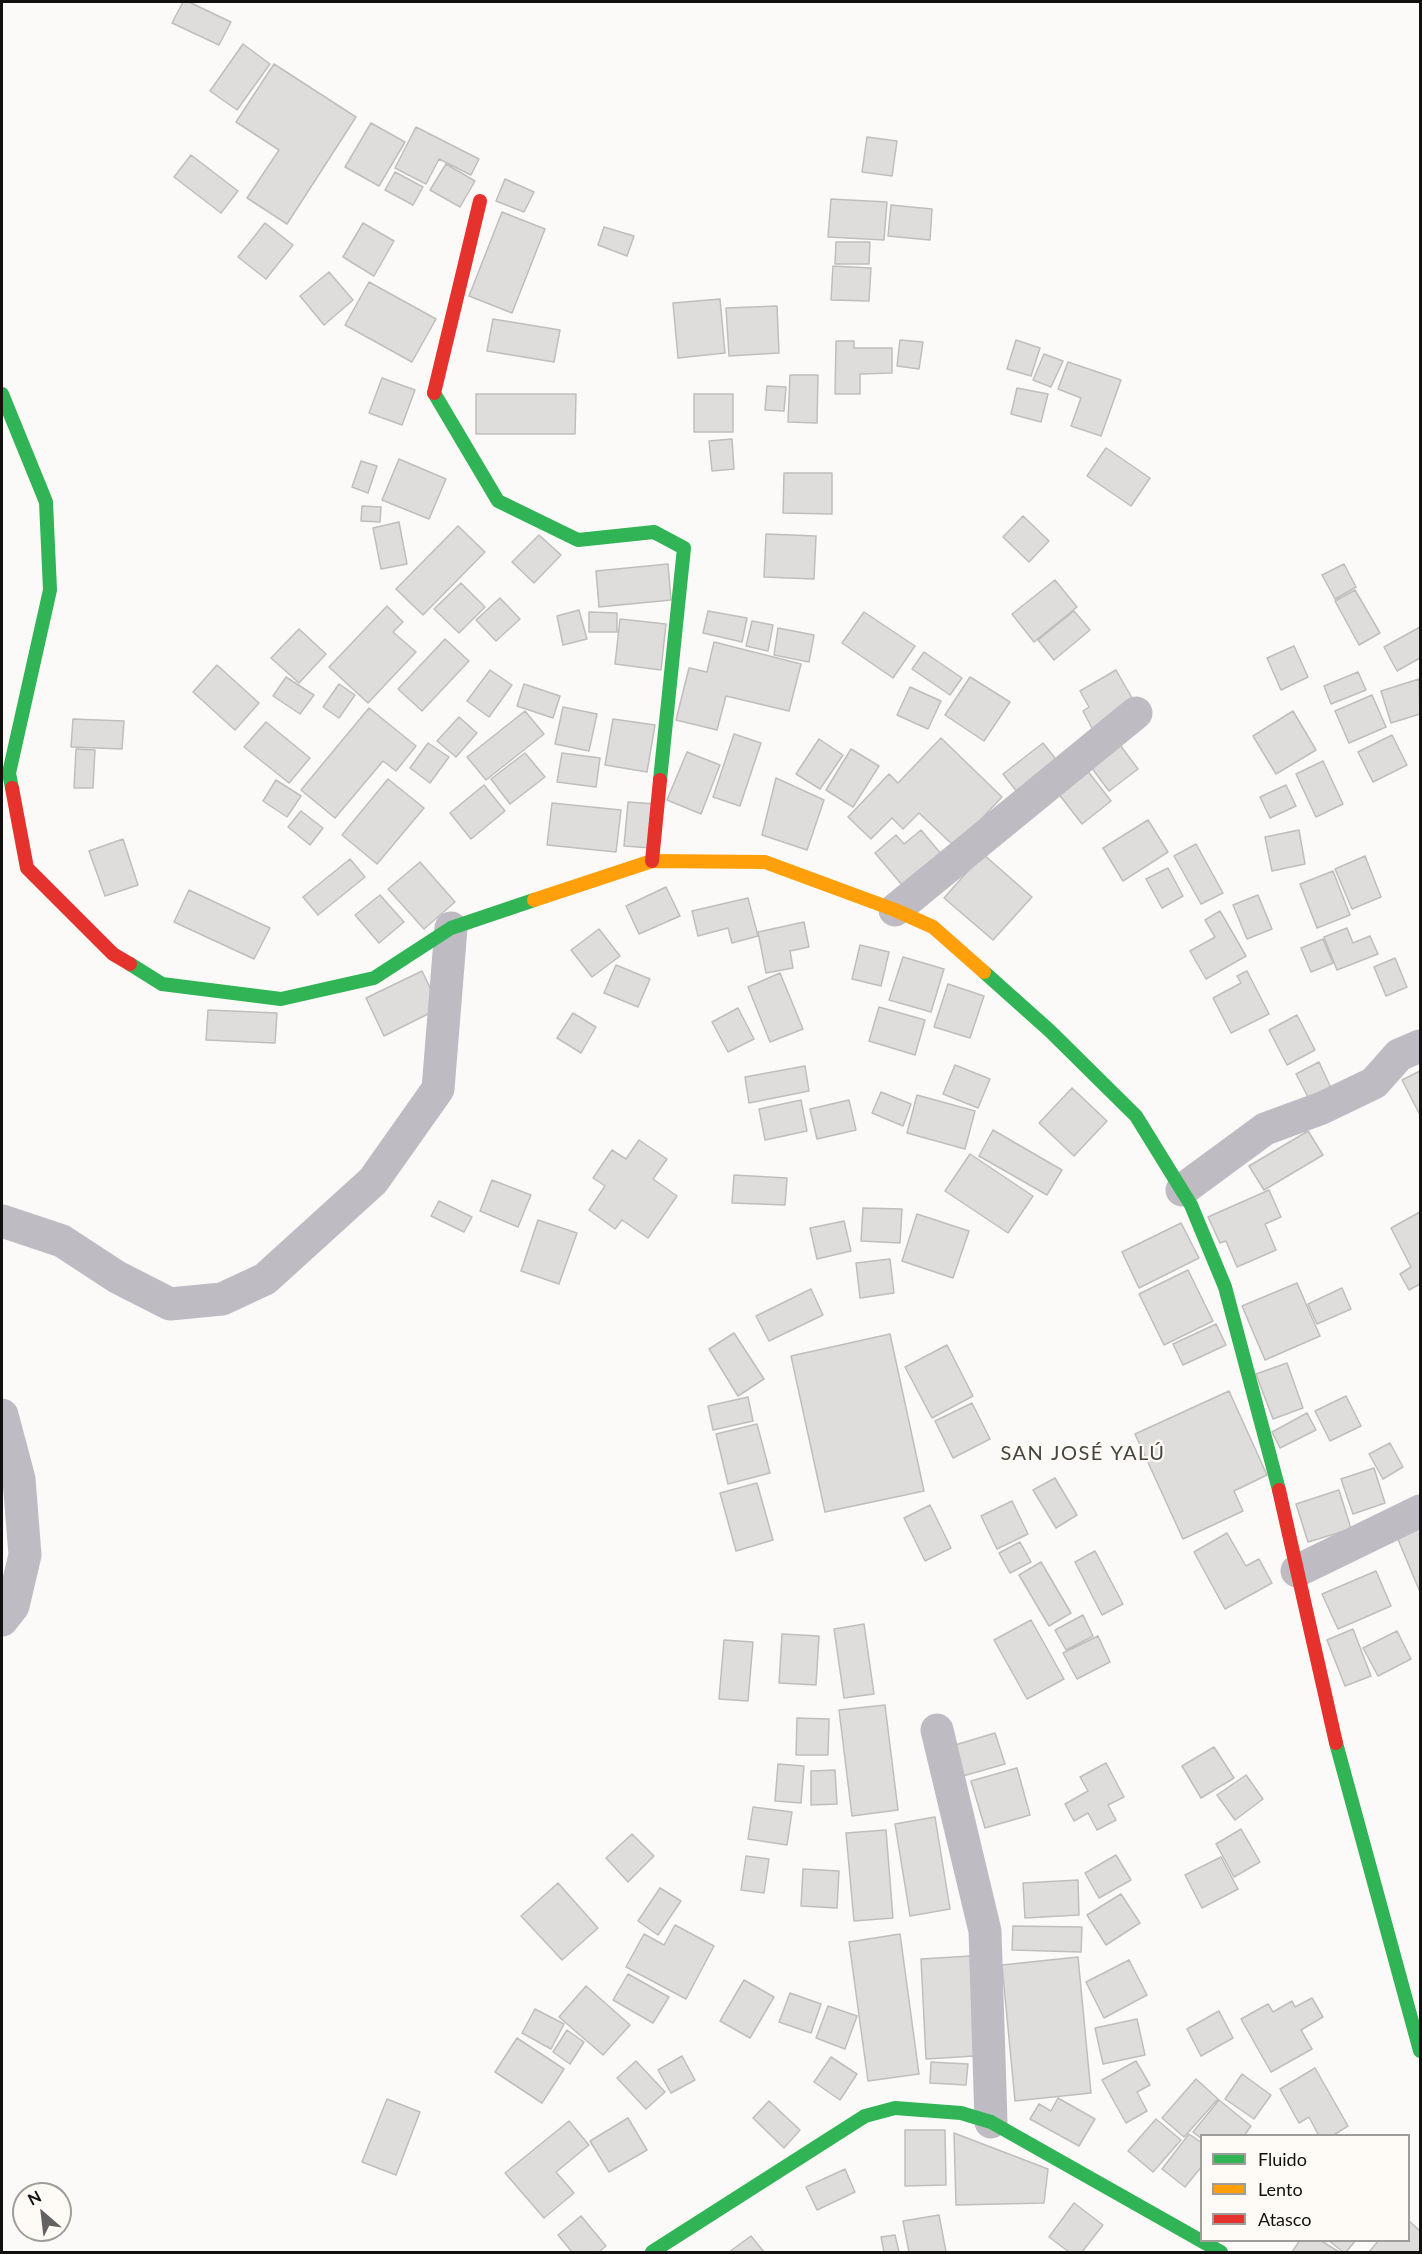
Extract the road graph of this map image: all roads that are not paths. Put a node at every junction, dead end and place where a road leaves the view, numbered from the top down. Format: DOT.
graph roads {
  1 [pos="480,201"];
  2 [pos="2,394"];
  3 [pos="1136,713"];
  4 [pos="652,861"];
  5 [pos="895,910"];
  6 [pos="451,928"];
  7 [pos="1420,1046"];
  8 [pos="1182,1190"];
  9 [pos="2,1221"];
  10 [pos="2,1415"];
  11 [pos="1420,1511"];
  12 [pos="1297,1571"];
  13 [pos="2,1620"];
  14 [pos="937,1730"];
  15 [pos="1420,2051"];
  16 [pos="991,2122"];
  17 [pos="1200,2241"];
  18 [pos="1202,2242"];
  19 [pos="652,2253"];
  20 [pos="1221,2253"];
  1 -- 4 [label="street"];
  2 -- 6 [label="street"];
  3 -- 5 [label="street"];
  4 -- 5 [label="street"];
  4 -- 6 [label="street"];
  5 -- 8 [label="street"];
  6 -- 9 [label="street"];
  7 -- 8 [label="street"];
  8 -- 12 [label="street"];
  10 -- 13 [label="street"];
  11 -- 12 [label="street"];
  12 -- 15 [label="street"];
  14 -- 16 [label="street"];
  16 -- 17 [label="street"];
  16 -- 19 [label="street"];
  18 -- 20 [label="street"];
}
